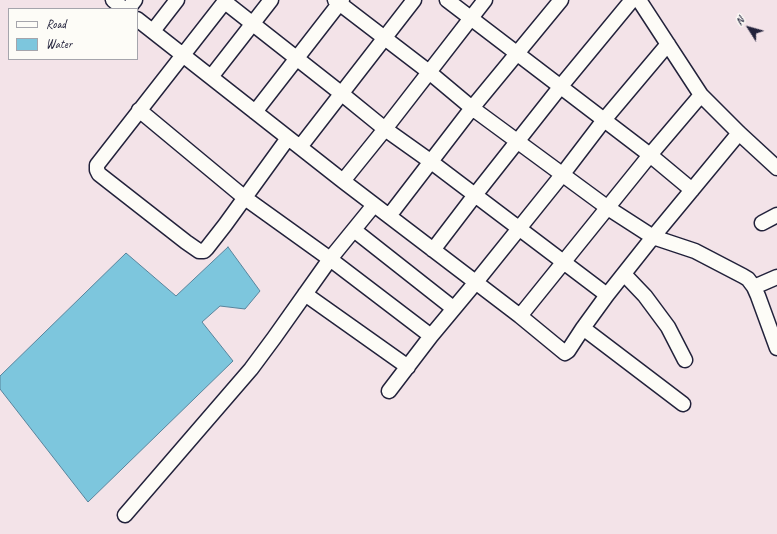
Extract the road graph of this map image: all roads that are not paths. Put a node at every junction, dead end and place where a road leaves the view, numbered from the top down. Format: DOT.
graph roads {
  1 [pos="113,0"];
  2 [pos="135,0"];
  3 [pos="177,0"];
  4 [pos="271,0"];
  5 [pos="414,0"];
  6 [pos="447,0"];
  7 [pos="485,0"];
  8 [pos="632,0"];
  9 [pos="639,0"];
  10 [pos="226,1"];
  11 [pos="338,1"];
  12 [pos="557,1"];
  13 [pos="123,8"];
  14 [pos="129,8"];
  15 [pos="470,18"];
  16 [pos="138,20"];
  17 [pos="253,23"];
  18 [pos="153,31"];
  19 [pos="385,38"];
  20 [pos="668,44"];
  21 [pos="518,54"];
  22 [pos="183,55"];
  23 [pos="296,58"];
  24 [pos="429,72"];
  25 [pos="211,77"];
  26 [pos="561,86"];
  27 [pos="342,94"];
  28 [pos="701,95"];
  29 [pos="472,108"];
  30 [pos="139,110"];
  31 [pos="255,112"];
  32 [pos="604,120"];
  33 [pos="385,129"];
  34 [pos="739,133"];
  35 [pos="288,138"];
  36 [pos="518,141"];
  37 [pos="300,148"];
  38 [pos="650,155"];
  39 [pos="430,161"];
  40 [pos="777,168"];
  41 [pos="562,175"];
  42 [pos="343,181"];
  43 [pos="692,190"];
  44 [pos="475,195"];
  45 [pos="245,198"];
  46 [pos="374,205"];
  47 [pos="608,208"];
  48 [pos="777,215"];
  49 [pos="389,216"];
  50 [pos="762,223"];
  51 [pos="519,228"];
  52 [pos="354,230"];
  53 [pos="653,237"];
  54 [pos="433,250"];
  55 [pos="330,259"];
  56 [pos="564,262"];
  57 [pos="624,274"];
  58 [pos="777,277"];
  59 [pos="476,282"];
  60 [pos="754,286"];
  61 [pos="305,294"];
  62 [pos="607,295"];
  63 [pos="453,308"];
  64 [pos="520,316"];
  65 [pos="583,328"];
  66 [pos="430,336"];
  67 [pos="777,348"];
  68 [pos="685,360"];
  69 [pos="408,367"];
  70 [pos="390,392"];
  71 [pos="683,404"];
  72 [pos="125,516"];
  1 -- 13 [label="street"];
  2 -- 14 [label="street"];
  3 -- 18 [label="street"];
  4 -- 17 [label="street"];
  5 -- 19 [label="street"];
  6 -- 15 [label="street"];
  7 -- 15 [label="street"];
  8 -- 26 [label="street"];
  9 -- 20 [label="street"];
  10 -- 17 [label="street"];
  10 -- 22 [label="street"];
  11 -- 19 [label="street"];
  11 -- 23 [label="street"];
  12 -- 21 [label="street"];
  15 -- 21 [label="street"];
  15 -- 24 [label="street"];
  16 -- 18 [label="street"];
  17 -- 23 [label="street"];
  17 -- 25 [label="street"];
  18 -- 22 [label="street"];
  19 -- 24 [label="street"];
  19 -- 27 [label="street"];
  20 -- 28 [label="street"];
  20 -- 32 [label="street"];
  21 -- 26 [label="street"];
  21 -- 29 [label="street"];
  22 -- 25 [label="street"];
  22 -- 30 [label="street"];
  23 -- 27 [label="street"];
  23 -- 31 [label="street"];
  24 -- 29 [label="street"];
  24 -- 33 [label="street"];
  25 -- 31 [label="street"];
  26 -- 32 [label="street"];
  26 -- 36 [label="street"];
  27 -- 33 [label="street"];
  27 -- 37 [label="street"];
  28 -- 34 [label="street"];
  28 -- 38 [label="street"];
  29 -- 36 [label="street"];
  29 -- 39 [label="street"];
  30 -- 45 [label="street"];
  30 -- 45 [label="street"];
  31 -- 35 [label="street"];
  32 -- 38 [label="street"];
  32 -- 41 [label="street"];
  33 -- 39 [label="street"];
  33 -- 42 [label="street"];
  34 -- 40 [label="street"];
  34 -- 43 [label="street"];
  35 -- 37 [label="street"];
  35 -- 45 [label="street"];
  36 -- 41 [label="street"];
  36 -- 44 [label="street"];
  37 -- 42 [label="street"];
  38 -- 43 [label="street"];
  38 -- 47 [label="street"];
  39 -- 44 [label="street"];
  39 -- 49 [label="street"];
  41 -- 47 [label="street"];
  41 -- 51 [label="street"];
  42 -- 46 [label="street"];
  43 -- 53 [label="street"];
  44 -- 51 [label="street"];
  44 -- 54 [label="street"];
  45 -- 55 [label="street"];
  46 -- 49 [label="street"];
  46 -- 52 [label="street"];
  47 -- 53 [label="street"];
  47 -- 56 [label="street"];
  48 -- 50 [label="street"];
  49 -- 54 [label="street"];
  51 -- 56 [label="street"];
  51 -- 59 [label="street"];
  52 -- 55 [label="street"];
  52 -- 63 [label="street"];
  53 -- 57 [label="street"];
  53 -- 60 [label="street"];
  54 -- 59 [label="street"];
  55 -- 61 [label="street"];
  55 -- 66 [label="street"];
  56 -- 62 [label="street"];
  56 -- 64 [label="street"];
  57 -- 62 [label="street"];
  57 -- 68 [label="street"];
  58 -- 60 [label="street"];
  59 -- 63 [label="street"];
  59 -- 64 [label="street"];
  60 -- 67 [label="street"];
  61 -- 69 [label="street"];
  61 -- 72 [label="street"];
  62 -- 65 [label="street"];
  63 -- 66 [label="street"];
  64 -- 65 [label="street"];
  65 -- 71 [label="street"];
  66 -- 69 [label="street"];
  69 -- 70 [label="street"];
}
